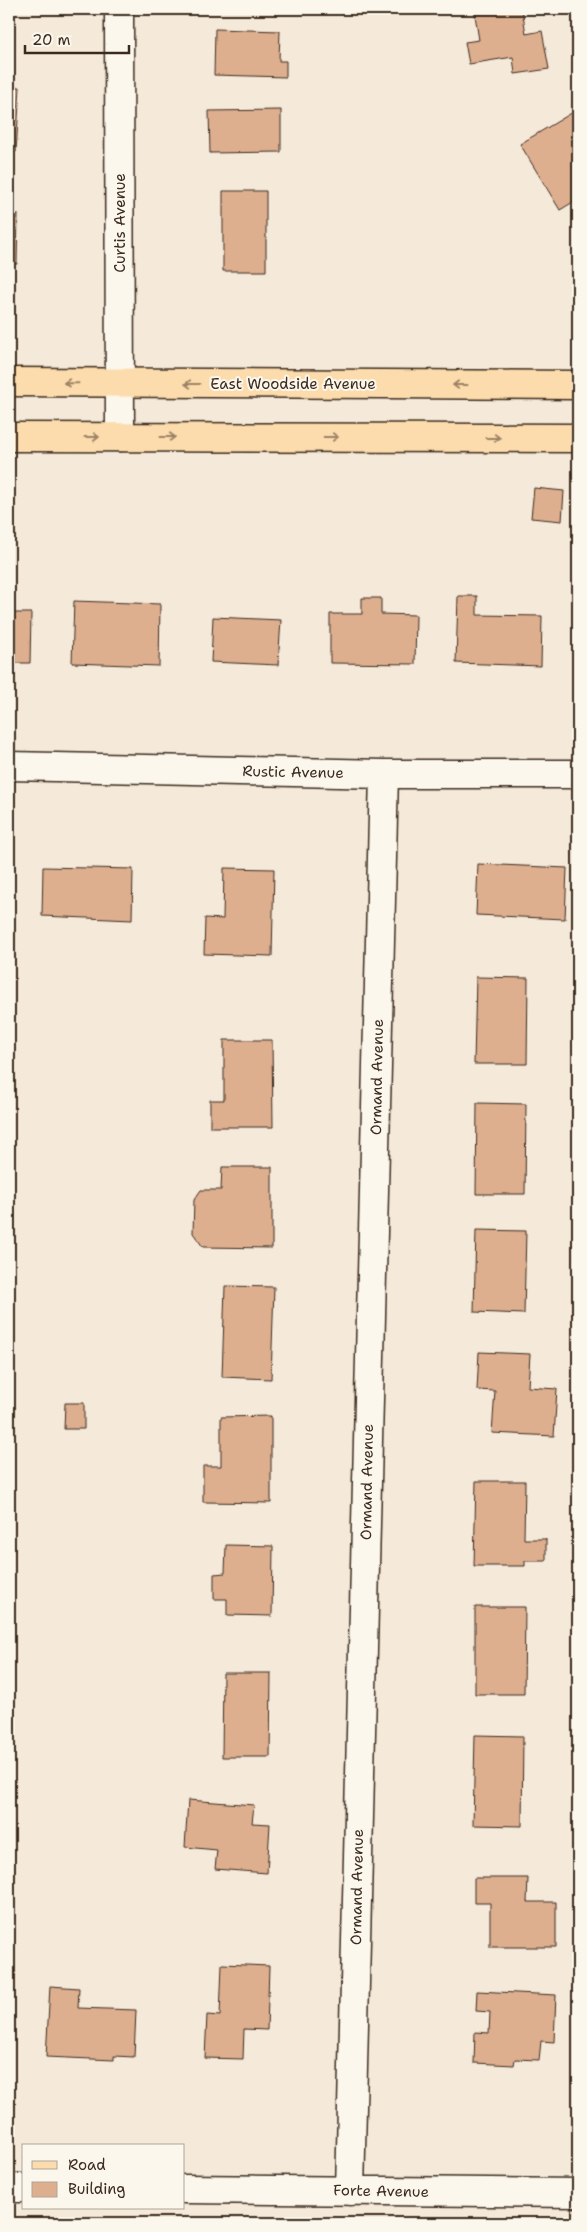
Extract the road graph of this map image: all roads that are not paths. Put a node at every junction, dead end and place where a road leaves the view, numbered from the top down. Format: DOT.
graph roads {
  1 [pos="119,9"];
  2 [pos="9,382"];
  3 [pos="120,384"];
  4 [pos="578,385"];
  5 [pos="120,437"];
  6 [pos="9,438"];
  7 [pos="578,438"];
  8 [pos="9,766"];
  9 [pos="384,774"];
  10 [pos="578,774"];
  11 [pos="9,2188"];
  12 [pos="22,2188"];
  13 [pos="185,2190"];
  14 [pos="350,2190"];
  15 [pos="578,2193"];
  1 -- 3 [label="street, Curtis Avenue"];
  3 -- 2 [label="main road, East Woodside Avenue, one-way"];
  4 -- 3 [label="main road, East Woodside Avenue, one-way"];
  3 -- 5 [label="street, Curtis Avenue"];
  6 -- 5 [label="main road, one-way"];
  5 -- 7 [label="main road, one-way"];
  8 -- 9 [label="street, Rustic Avenue"];
  9 -- 10 [label="street, Rustic Avenue"];
  9 -- 14 [label="street, Ormand Avenue"];
  11 -- 12 [label="street"];
  13 -- 14 [label="street, Forte Avenue"];
  14 -- 15 [label="street, Forte Avenue"];
}
